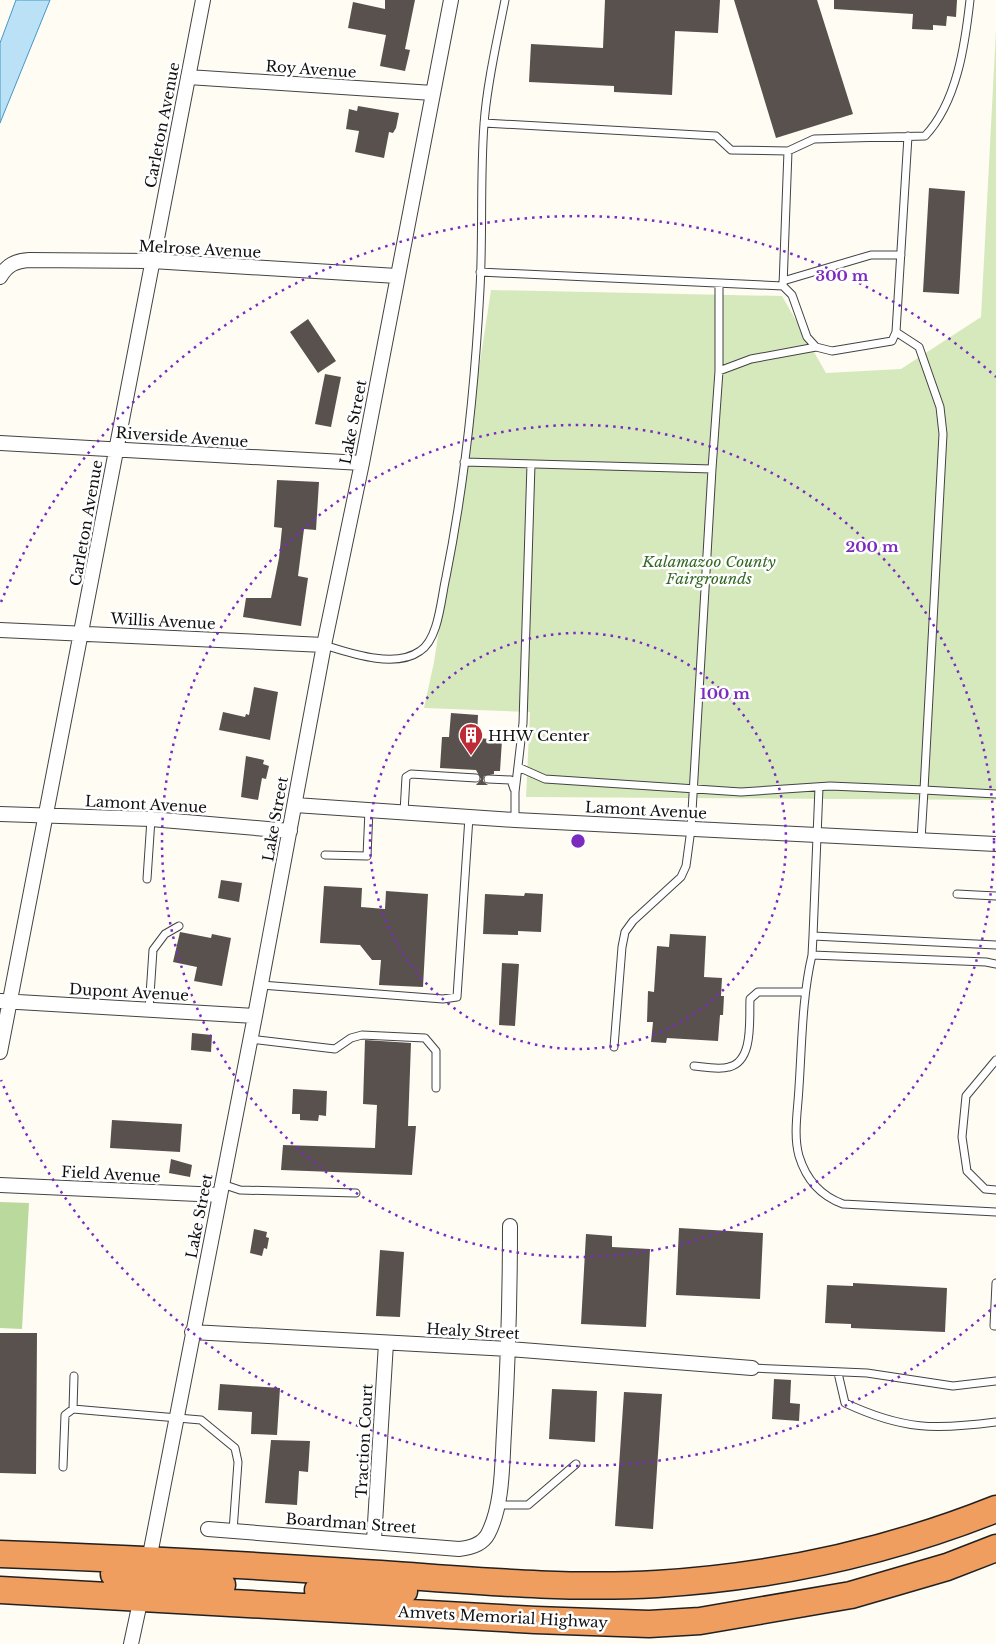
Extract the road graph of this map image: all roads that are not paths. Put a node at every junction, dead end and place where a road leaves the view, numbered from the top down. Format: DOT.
graph roads {
  1 [pos="202,0"];
  2 [pos="451,0"];
  3 [pos="505,0"];
  4 [pos="970,0"];
  5 [pos="188,77"];
  6 [pos="433,93"];
  7 [pos="484,123"];
  8 [pos="908,136"];
  9 [pos="788,152"];
  10 [pos="901,255"];
  11 [pos="152,261"];
  12 [pos="480,272"];
  13 [pos="2,274"];
  14 [pos="397,276"];
  15 [pos="719,284"];
  16 [pos="783,284"];
  17 [pos="896,332"];
  18 [pos="816,347"];
  19 [pos="719,370"];
  20 [pos="0,443"];
  21 [pos="116,449"];
  22 [pos="464,462"];
  23 [pos="362,463"];
  24 [pos="531,464"];
  25 [pos="712,469"];
  26 [pos="0,630"];
  27 [pos="82,634"];
  28 [pos="324,646"];
  29 [pos="518,767"];
  30 [pos="476,778"];
  31 [pos="488,779"];
  32 [pos="819,787"];
  33 [pos="693,789"];
  34 [pos="924,790"];
  35 [pos="515,792"];
  36 [pos="996,794"];
  37 [pos="295,805"];
  38 [pos="369,810"];
  39 [pos="404,812"];
  40 [pos="0,814"];
  41 [pos="45,817"];
  42 [pos="469,817"];
  43 [pos="151,819"];
  44 [pos="516,820"];
  45 [pos="691,829"];
  46 [pos="290,831"];
  47 [pos="816,835"];
  48 [pos="921,840"];
  49 [pos="996,844"];
  50 [pos="324,855"];
  51 [pos="147,879"];
  52 [pos="957,894"];
  53 [pos="996,896"];
  54 [pos="179,926"];
  55 [pos="813,936"];
  56 [pos="996,945"];
  57 [pos="812,955"];
  58 [pos="996,964"];
  59 [pos="261,985"];
  60 [pos="805,992"];
  61 [pos="5,1001"];
  62 [pos="149,1010"];
  63 [pos="255,1016"];
  64 [pos="250,1039"];
  65 [pos="614,1047"];
  66 [pos="0,1052"];
  67 [pos="996,1060"];
  68 [pos="694,1066"];
  69 [pos="436,1088"];
  70 [pos="0,1185"];
  71 [pos="221,1189"];
  72 [pos="996,1190"];
  73 [pos="356,1194"];
  74 [pos="996,1212"];
  75 [pos="510,1226"];
  76 [pos="996,1283"];
  77 [pos="996,1326"];
  78 [pos="192,1332"];
  79 [pos="386,1343"];
  80 [pos="509,1349"];
  81 [pos="752,1368"];
  82 [pos="838,1373"];
  83 [pos="74,1376"];
  84 [pos="996,1381"];
  85 [pos="73,1409"];
  86 [pos="175,1419"];
  87 [pos="996,1422"];
  88 [pos="576,1464"];
  89 [pos="63,1467"];
  90 [pos="496,1505"];
  91 [pos="996,1509"];
  92 [pos="208,1529"];
  93 [pos="233,1531"];
  94 [pos="374,1540"];
  95 [pos="996,1548"];
  96 [pos="0,1554"];
  97 [pos="0,1569"];
  98 [pos="145,1578"];
  99 [pos="0,1590"];
  100 [pos="131,1644"];
  1 -- 5 [label="street, Carleton Avenue"];
  2 -- 6 [label="street, Lake Street"];
  3 -- 7 [label="lane"];
  4 -- 8 [label="lane"];
  5 -- 6 [label="street, Roy Avenue"];
  5 -- 11 [label="street, Carleton Avenue"];
  6 -- 14 [label="street, Lake Street"];
  7 -- 9 [label="lane"];
  7 -- 12 [label="lane"];
  8 -- 9 [label="lane"];
  8 -- 10 [label="lane"];
  9 -- 16 [label="lane"];
  10 -- 16 [label="lane"];
  10 -- 17 [label="lane"];
  11 -- 13 [label="street, Melrose Avenue"];
  11 -- 14 [label="street, Melrose Avenue"];
  11 -- 21 [label="street, Carleton Avenue"];
  12 -- 15 [label="lane"];
  12 -- 22 [label="lane"];
  14 -- 23 [label="street, Lake Street"];
  15 -- 16 [label="lane"];
  15 -- 19 [label="lane"];
  16 -- 18 [label="lane"];
  17 -- 18 [label="lane"];
  17 -- 34 [label="lane"];
  18 -- 19 [label="lane"];
  19 -- 25 [label="lane"];
  20 -- 21 [label="street, Riverside Avenue"];
  21 -- 23 [label="street, Riverside Avenue"];
  21 -- 27 [label="street, Carleton Avenue"];
  22 -- 24 [label="lane"];
  22 -- 28 [label="lane"];
  23 -- 28 [label="street, Lake Street"];
  24 -- 25 [label="lane"];
  24 -- 29 [label="lane"];
  25 -- 33 [label="lane"];
  26 -- 27 [label="street, Willis Avenue"];
  27 -- 28 [label="street, Willis Avenue"];
  27 -- 41 [label="street, Carleton Avenue"];
  28 -- 37 [label="street, Lake Street"];
  29 -- 33 [label="lane"];
  29 -- 35 [label="lane"];
  30 -- 39 [label="lane"];
  31 -- 35 [label="lane"];
  32 -- 33 [label="lane"];
  32 -- 34 [label="lane"];
  32 -- 47 [label="lane"];
  33 -- 45 [label="lane"];
  34 -- 36 [label="lane"];
  34 -- 48 [label="lane"];
  35 -- 44 [label="lane"];
  37 -- 38 [label="street, Lamont Avenue"];
  37 -- 46 [label="street, Lake Street"];
  38 -- 39 [label="street, Lamont Avenue"];
  38 -- 50 [label="lane"];
  39 -- 42 [label="street, Lamont Avenue"];
  40 -- 41 [label="street, Lamont Avenue"];
  41 -- 43 [label="street, Lamont Avenue"];
  41 -- 61 [label="street, Carleton Avenue"];
  42 -- 44 [label="street, Lamont Avenue"];
  42 -- 59 [label="lane"];
  43 -- 46 [label="street, Lamont Avenue"];
  43 -- 51 [label="lane"];
  44 -- 45 [label="street, Lamont Avenue"];
  45 -- 47 [label="street, Lamont Avenue"];
  45 -- 65 [label="lane"];
  46 -- 59 [label="street, Lake Street"];
  47 -- 48 [label="street, Lamont Avenue"];
  47 -- 55 [label="lane"];
  48 -- 49 [label="street, Lamont Avenue"];
  52 -- 53 [label="lane"];
  54 -- 62 [label="lane"];
  55 -- 56 [label="lane"];
  55 -- 57 [label="lane"];
  57 -- 58 [label="lane"];
  57 -- 60 [label="lane"];
  59 -- 63 [label="street, Lake Street"];
  60 -- 68 [label="lane"];
  60 -- 74 [label="lane"];
  61 -- 62 [label="street, Dupont Avenue"];
  61 -- 66 [label="street, Carleton Avenue"];
  62 -- 63 [label="street, Dupont Avenue"];
  63 -- 64 [label="street, Lake Street"];
  64 -- 69 [label="lane"];
  64 -- 71 [label="street, Lake Street"];
  67 -- 72 [label="lane"];
  70 -- 71 [label="street, Field Avenue"];
  71 -- 73 [label="lane"];
  71 -- 78 [label="street, Lake Street"];
  75 -- 80 [label="street"];
  76 -- 77 [label="lane"];
  78 -- 79 [label="street, Healy Street"];
  78 -- 86 [label="street, Lake Street"];
  79 -- 80 [label="street, Healy Street"];
  79 -- 94 [label="street, Traction Court"];
  80 -- 81 [label="street, Healy Street"];
  80 -- 90 [label="street"];
  81 -- 82 [label="lane"];
  82 -- 84 [label="lane"];
  82 -- 87 [label="lane"];
  83 -- 85 [label="lane"];
  85 -- 86 [label="lane"];
  85 -- 89 [label="lane"];
  86 -- 93 [label="lane"];
  86 -- 98 [label="street, Lake Street"];
  88 -- 90 [label="lane"];
  90 -- 94 [label="street, Boardman Street"];
  91 -- 98 [label="highway"];
  92 -- 93 [label="street, Boardman Street"];
  93 -- 94 [label="street, Boardman Street"];
  95 -- 98 [label="highway, Amvets Memorial Highway"];
  96 -- 98 [label="highway, Amvets Memorial Highway"];
  97 -- 98 [label="highway"];
  98 -- 99 [label="highway, Amvets Memorial Highway"];
  98 -- 100 [label="street, Lake Street"];
}
